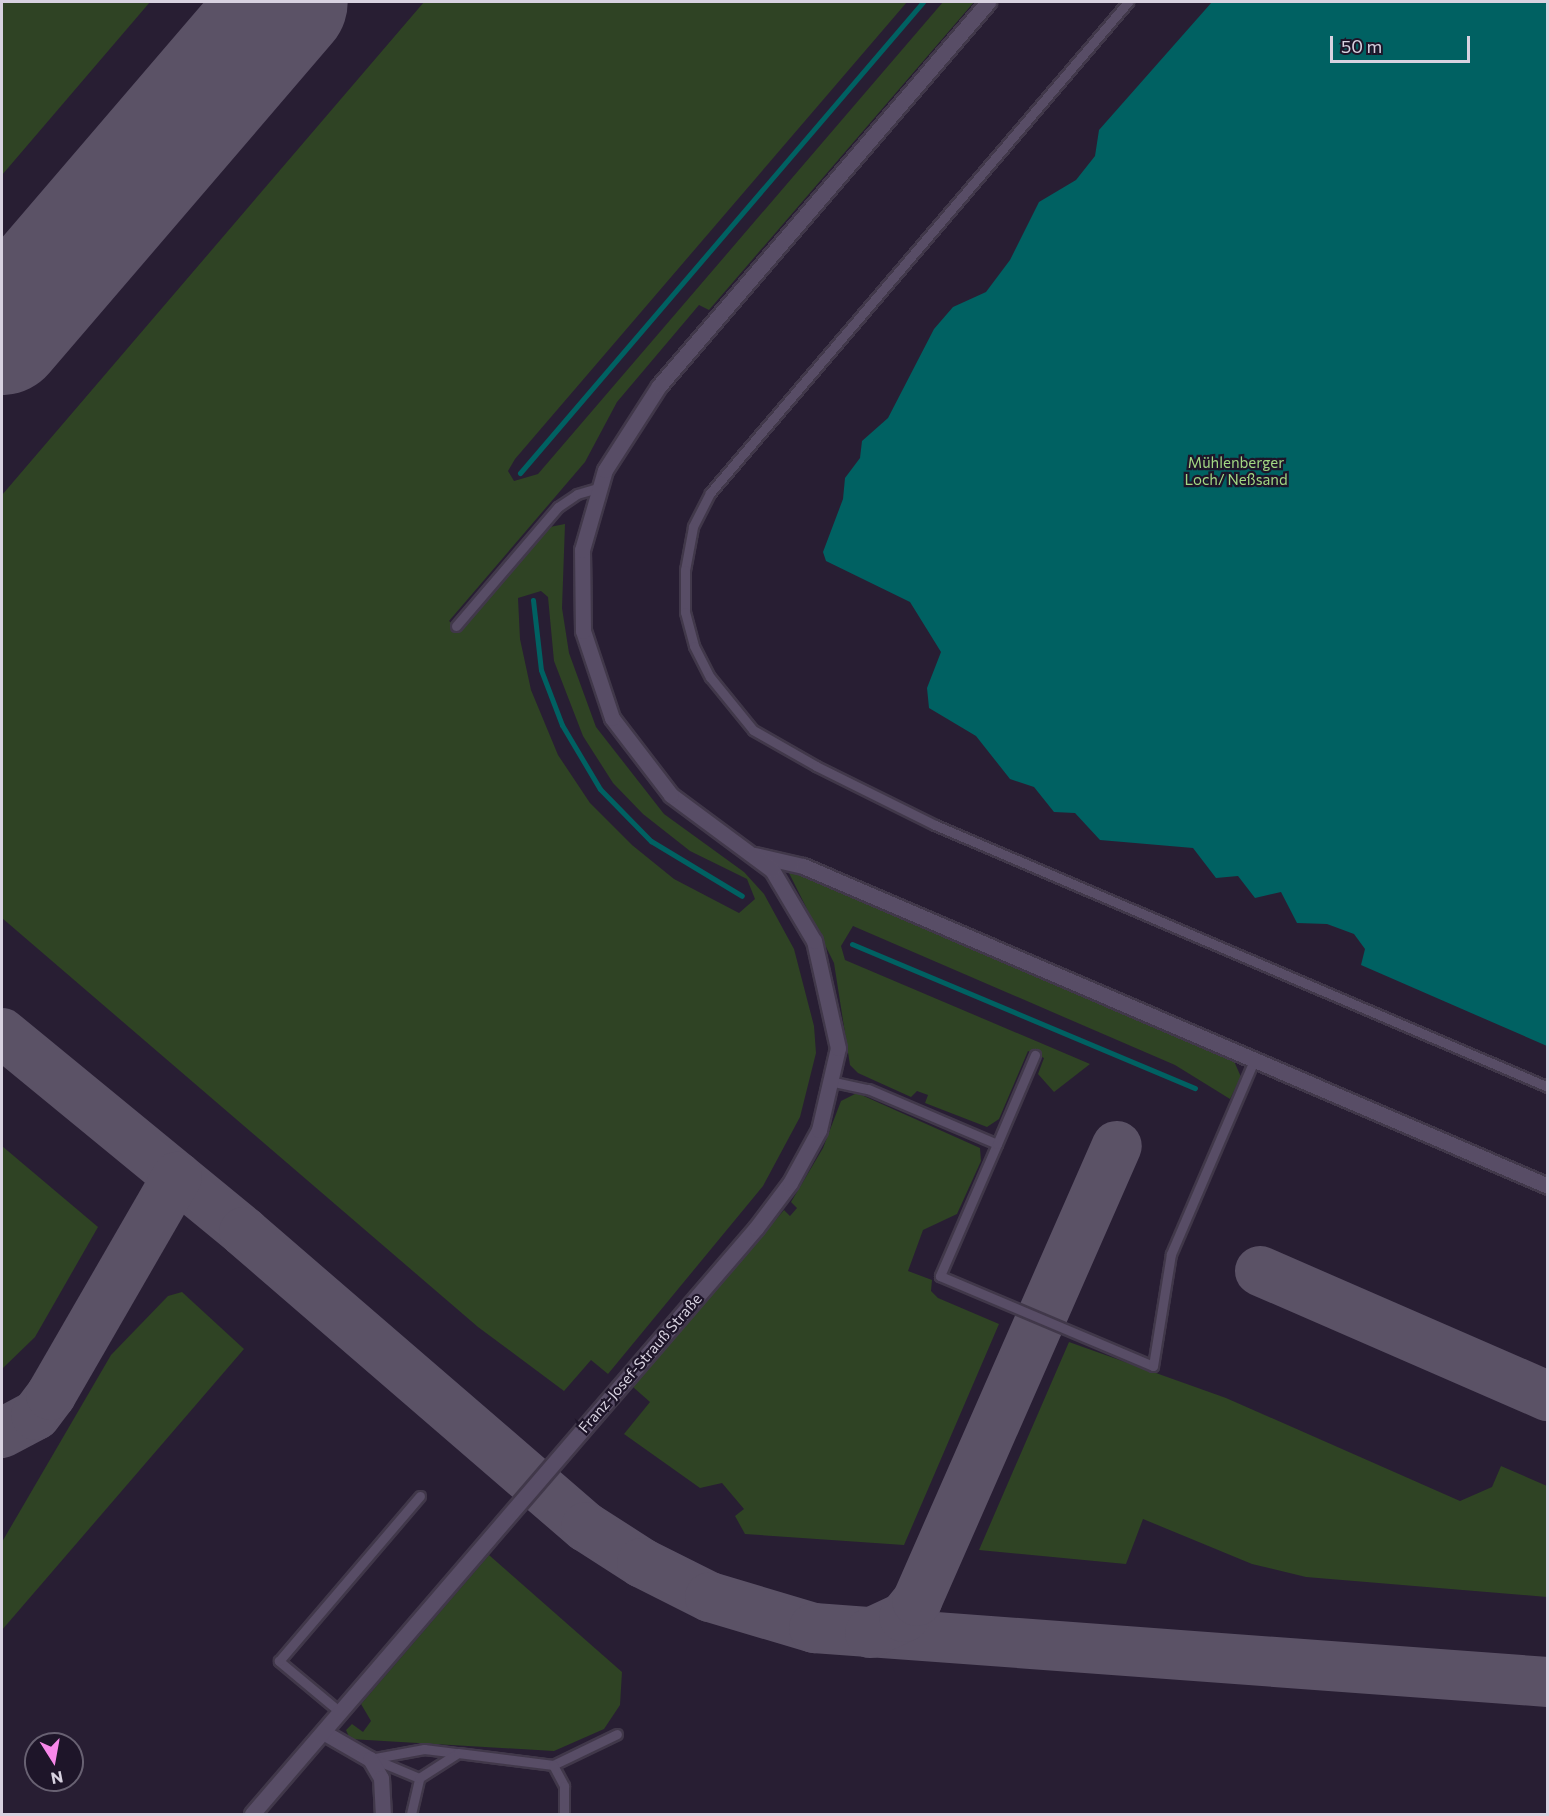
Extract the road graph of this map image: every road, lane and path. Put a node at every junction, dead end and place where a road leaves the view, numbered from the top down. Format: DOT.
graph roads {
  1 [pos="988,2"];
  2 [pos="1128,2"];
  3 [pos="598,488"];
  4 [pos="456,626"];
  5 [pos="755,855"];
  6 [pos="1035,1055"];
  7 [pos="1254,1060"];
  8 [pos="834,1082"];
  9 [pos="1548,1087"];
  10 [pos="997,1144"];
  11 [pos="1548,1186"];
  12 [pos="420,1496"];
  13 [pos="340,1712"];
  14 [pos="323,1732"];
  15 [pos="617,1734"];
  16 [pos="458,1753"];
  17 [pos="370,1759"];
  18 [pos="554,1766"];
  19 [pos="419,1778"];
  20 [pos="252,1815"];
  21 [pos="383,1815"];
  22 [pos="411,1815"];
  23 [pos="564,1815"];
  1 -- 3 [label="street"];
  2 -- 9 [label="lane"];
  3 -- 4 [label="lane"];
  3 -- 5 [label="street"];
  5 -- 7 [label="street"];
  5 -- 8 [label="street, Franz-Josef-Strauß Straße"];
  6 -- 10 [label="lane"];
  7 -- 10 [label="lane"];
  7 -- 11 [label="street"];
  8 -- 10 [label="lane"];
  8 -- 13 [label="street, Franz-Josef-Strauß Straße"];
  12 -- 13 [label="lane"];
  13 -- 14 [label="street, Franz-Josef-Strauß Straße"];
  14 -- 17 [label="street"];
  14 -- 20 [label="street, Franz-Josef-Strauß Straße"];
  15 -- 18 [label="lane"];
  16 -- 17 [label="lane"];
  16 -- 18 [label="lane"];
  16 -- 19 [label="lane"];
  17 -- 19 [label="lane"];
  17 -- 21 [label="street"];
  18 -- 23 [label="lane"];
  19 -- 22 [label="lane"];
}
